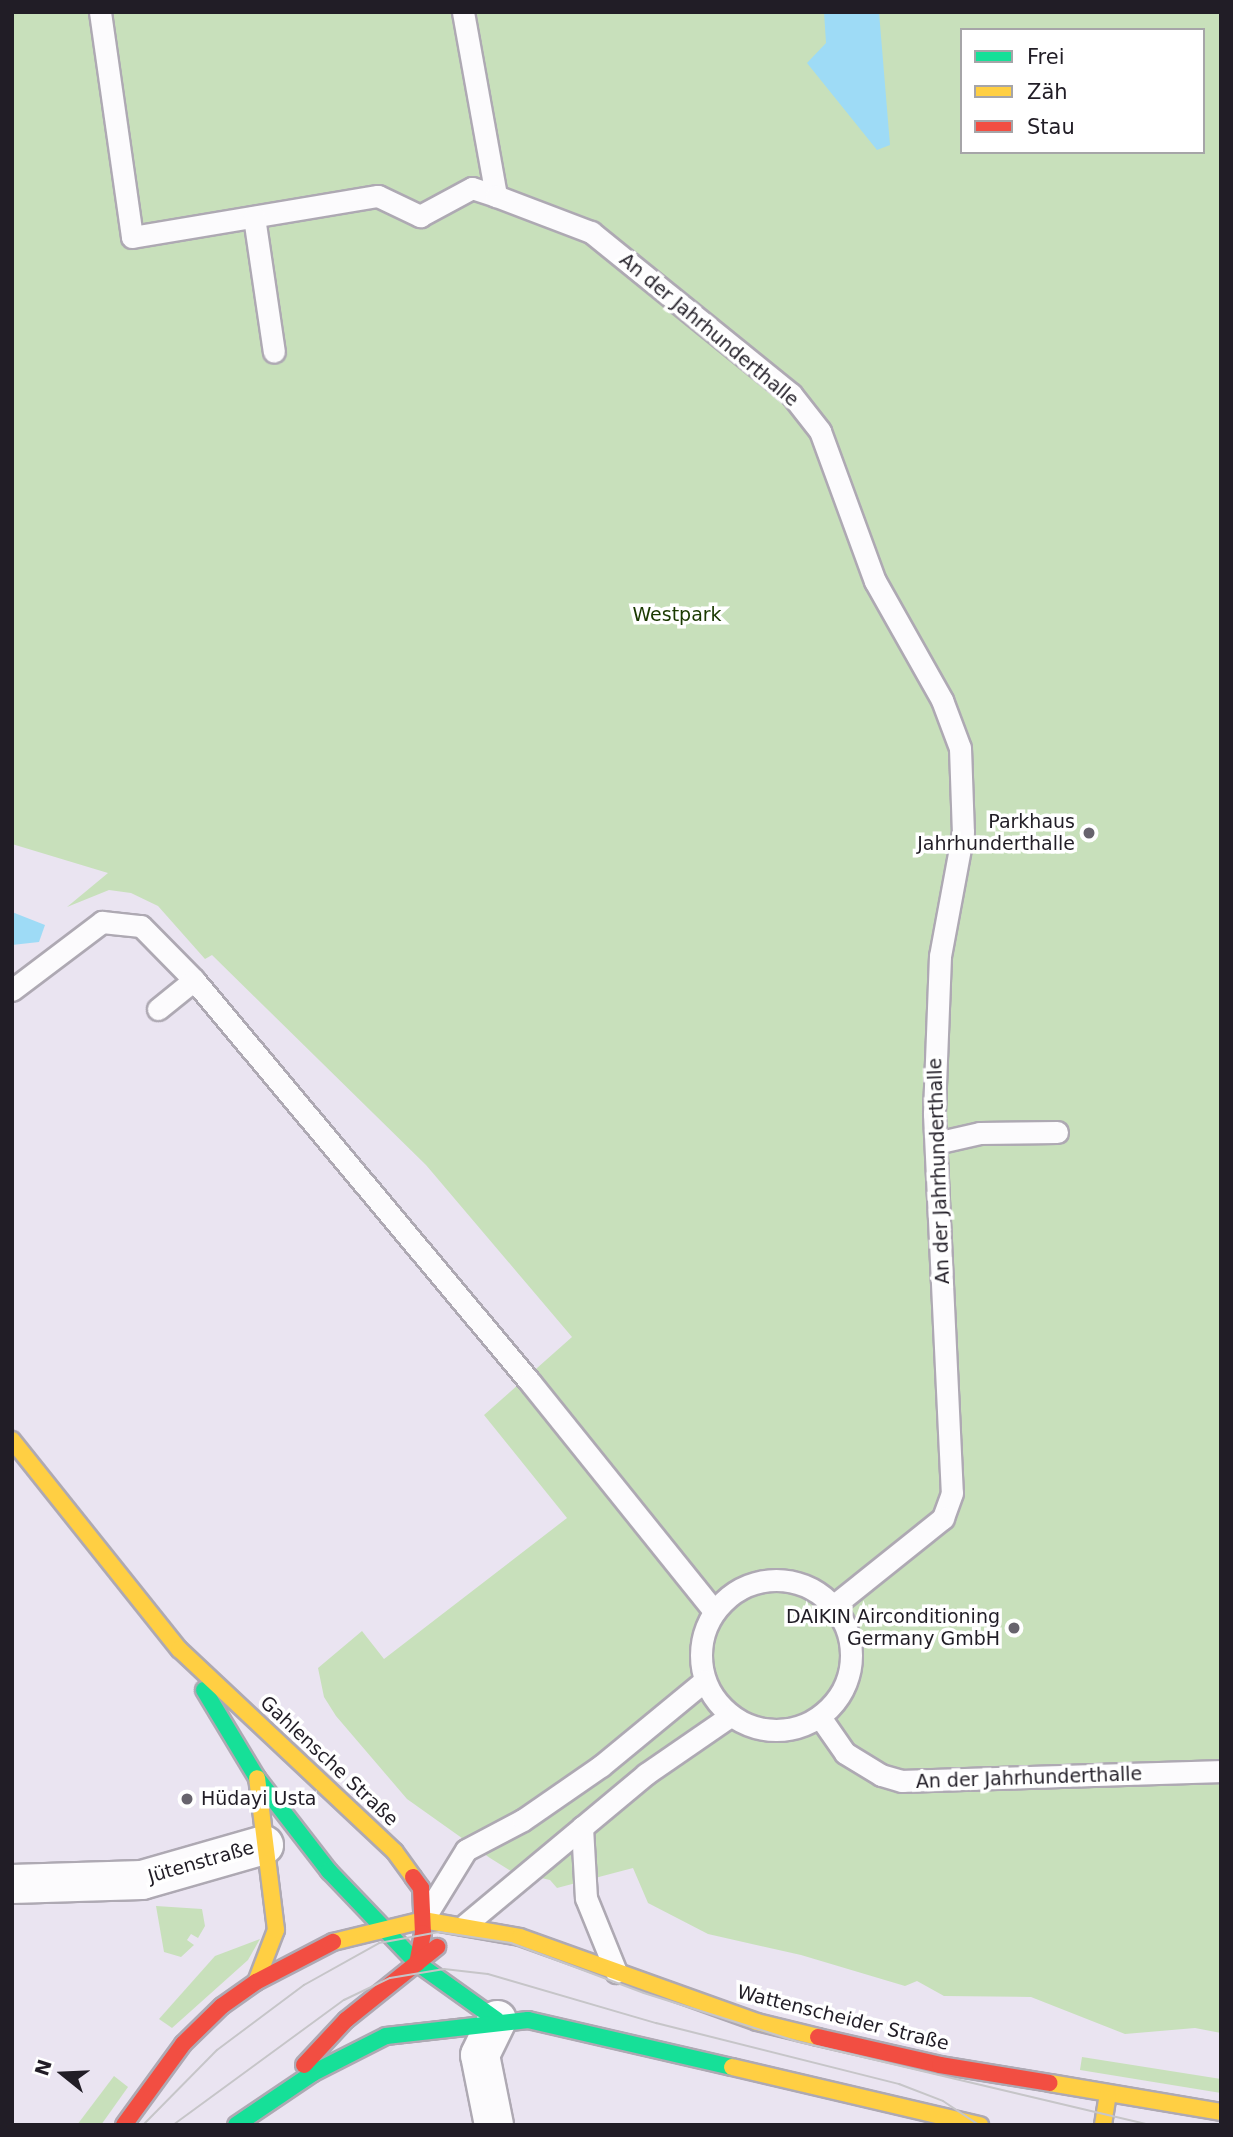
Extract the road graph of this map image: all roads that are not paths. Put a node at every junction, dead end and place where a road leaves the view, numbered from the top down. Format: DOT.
graph roads {
  1 [pos="100,12"];
  2 [pos="463,12"];
  3 [pos="496,196"];
  4 [pos="254,217"];
  5 [pos="274,352"];
  6 [pos="194,980"];
  7 [pos="12,990"];
  8 [pos="158,1009"];
  9 [pos="1057,1132"];
  10 [pos="936,1143"];
  11 [pos="12,1440"];
  12 [pos="834,1606"];
  13 [pos="714,1611"];
  14 [pos="179,1649"];
  15 [pos="704,1681"];
  16 [pos="730,1716"];
  17 [pos="820,1717"];
  18 [pos="1221,1771"];
  19 [pos="257,1777"];
  20 [pos="582,1827"];
  21 [pos="264,1845"];
  22 [pos="12,1884"];
  23 [pos="423,1920"];
  24 [pos="466,1924"];
  25 [pos="381,1928"];
  26 [pos="417,1963"];
  27 [pos="616,1972"];
  28 [pos="256,1982"];
  29 [pos="497,2020"];
  30 [pos="1108,2093"];
  31 [pos="274,2098"];
  32 [pos="1221,2112"];
  33 [pos="913,2117"];
  34 [pos="124,2125"];
  35 [pos="236,2125"];
  36 [pos="494,2125"];
  37 [pos="980,2125"];
  38 [pos="1103,2125"];
  1 -- 4 [label="lane"];
  2 -- 3 [label="lane"];
  3 -- 4 [label="lane, An der Jahrhunderthalle"];
  3 -- 10 [label="lane, An der Jahrhunderthalle"];
  4 -- 5 [label="lane"];
  6 -- 7 [label="lane"];
  6 -- 8 [label="lane"];
  6 -- 13 [label="lane"];
  9 -- 10 [label="lane"];
  10 -- 12 [label="lane, An der Jahrhunderthalle"];
  11 -- 14 [label="main road, Gahlensche Straße"];
  12 -- 13 [label="lane"];
  12 -- 17 [label="lane"];
  13 -- 15 [label="lane"];
  14 -- 19 [label="main road, Gahlensche Straße"];
  14 -- 23 [label="main road, Gahlensche Straße"];
  15 -- 16 [label="lane"];
  15 -- 23 [label="lane"];
  16 -- 17 [label="lane"];
  16 -- 20 [label="lane"];
  17 -- 18 [label="lane, An der Jahrhunderthalle"];
  19 -- 21 [label="main road, Gahlensche Straße"];
  19 -- 25 [label="main road, Gahlensche Straße"];
  20 -- 24 [label="lane"];
  20 -- 27 [label="lane"];
  21 -- 22 [label="street, Jütenstraße"];
  21 -- 28 [label="main road, Gahlensche Straße"];
  23 -- 24 [label="main road, Wattenscheider Straße"];
  23 -- 25 [label="main road, Wattenscheider Straße"];
  23 -- 26 [label="main road"];
  24 -- 26 [label="main road"];
  24 -- 27 [label="main road, Wattenscheider Straße"];
  25 -- 26 [label="main road"];
  25 -- 28 [label="main road, Wattenscheider Straße"];
  26 -- 29 [label="main road"];
  26 -- 31 [label="main road"];
  27 -- 30 [label="main road, Wattenscheider Straße"];
  28 -- 34 [label="main road, Wattenscheider Straße"];
  29 -- 31 [label="main road"];
  29 -- 33 [label="main road"];
  29 -- 36 [label="street"];
  30 -- 32 [label="main road, Wattenscheider Straße"];
  30 -- 38 [label="main road"];
  31 -- 35 [label="main road"];
  33 -- 37 [label="main road"];
}
